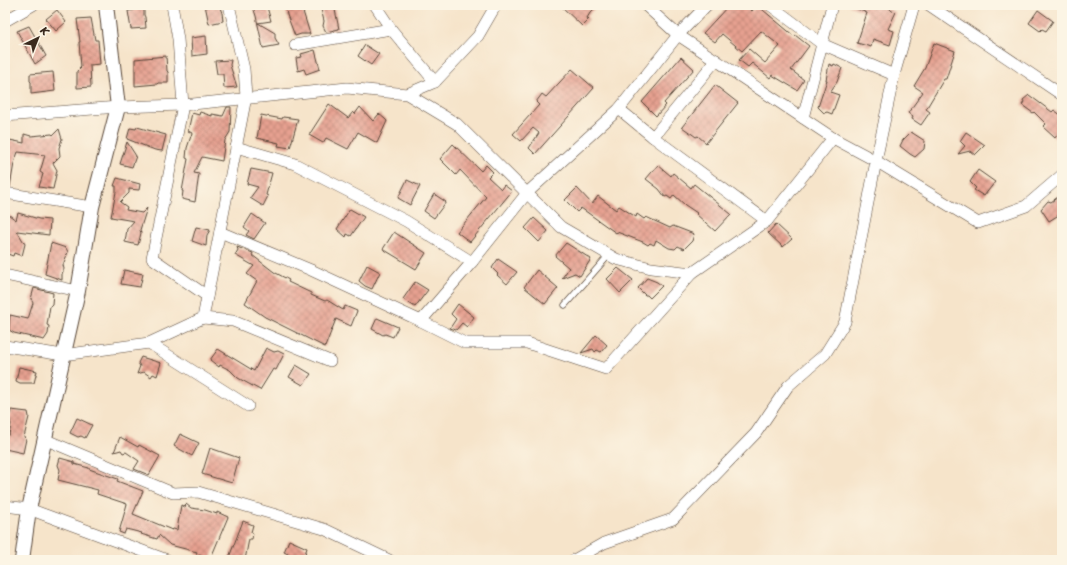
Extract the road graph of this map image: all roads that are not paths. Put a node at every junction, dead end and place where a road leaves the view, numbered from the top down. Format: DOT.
graph roads {
  1 [pos="33,5"];
  2 [pos="106,5"];
  3 [pos="172,5"];
  4 [pos="229,5"];
  5 [pos="375,5"];
  6 [pos="496,5"];
  7 [pos="646,5"];
  8 [pos="707,5"];
  9 [pos="770,5"];
  10 [pos="832,5"];
  11 [pos="914,5"];
  12 [pos="929,5"];
  13 [pos="5,21"];
  14 [pos="391,29"];
  15 [pos="678,35"];
  16 [pos="822,44"];
  17 [pos="295,45"];
  18 [pos="716,60"];
  19 [pos="894,75"];
  20 [pos="435,82"];
  21 [pos="407,94"];
  22 [pos="1062,95"];
  23 [pos="246,97"];
  24 [pos="183,105"];
  25 [pos="118,107"];
  26 [pos="619,110"];
  27 [pos="5,116"];
  28 [pos="803,118"];
  29 [pos="652,137"];
  30 [pos="833,138"];
  31 [pos="236,147"];
  32 [pos="876,161"];
  33 [pos="1062,175"];
  34 [pos="5,193"];
  35 [pos="527,193"];
  36 [pos="92,207"];
  37 [pos="767,221"];
  38 [pos="220,232"];
  39 [pos="609,256"];
  40 [pos="472,262"];
  41 [pos="692,273"];
  42 [pos="5,275"];
  43 [pos="78,291"];
  44 [pos="207,296"];
  45 [pos="565,305"];
  46 [pos="203,318"];
  47 [pos="421,321"];
  48 [pos="149,343"];
  49 [pos="5,346"];
  50 [pos="63,355"];
  51 [pos="330,361"];
  52 [pos="248,406"];
  53 [pos="44,440"];
  54 [pos="5,506"];
  55 [pos="28,509"];
  56 [pos="22,560"];
  57 [pos="167,560"];
  58 [pos="389,560"];
  59 [pos="574,560"];
  1 -- 13 [label="street"];
  2 -- 25 [label="street"];
  3 -- 24 [label="street"];
  4 -- 23 [label="street"];
  5 -- 14 [label="street"];
  6 -- 20 [label="street"];
  7 -- 15 [label="street"];
  8 -- 15 [label="street"];
  9 -- 16 [label="street"];
  10 -- 16 [label="street"];
  11 -- 19 [label="street"];
  12 -- 22 [label="street"];
  14 -- 17 [label="street"];
  14 -- 20 [label="street"];
  15 -- 18 [label="street"];
  15 -- 26 [label="street"];
  16 -- 19 [label="street"];
  16 -- 28 [label="street"];
  18 -- 28 [label="street"];
  18 -- 29 [label="street"];
  19 -- 32 [label="street"];
  20 -- 21 [label="street"];
  21 -- 23 [label="street"];
  21 -- 35 [label="street"];
  23 -- 24 [label="street"];
  23 -- 31 [label="street"];
  24 -- 25 [label="street"];
  24 -- 44 [label="street"];
  25 -- 27 [label="street"];
  25 -- 36 [label="street"];
  26 -- 29 [label="street"];
  26 -- 35 [label="street"];
  28 -- 30 [label="street"];
  29 -- 37 [label="street"];
  30 -- 32 [label="street"];
  30 -- 37 [label="street"];
  31 -- 38 [label="street"];
  31 -- 40 [label="street"];
  32 -- 33 [label="street"];
  32 -- 59 [label="street"];
  34 -- 36 [label="street"];
  35 -- 39 [label="street"];
  35 -- 40 [label="street"];
  36 -- 43 [label="street"];
  37 -- 41 [label="street"];
  38 -- 44 [label="street"];
  38 -- 47 [label="street"];
  39 -- 41 [label="street"];
  39 -- 45 [label="lane"];
  40 -- 47 [label="street"];
  41 -- 47 [label="street"];
  42 -- 43 [label="street"];
  43 -- 50 [label="street"];
  44 -- 46 [label="street"];
  46 -- 48 [label="street"];
  46 -- 51 [label="street"];
  48 -- 50 [label="street"];
  48 -- 52 [label="street"];
  49 -- 50 [label="street"];
  50 -- 53 [label="street"];
  53 -- 55 [label="street"];
  53 -- 58 [label="street"];
  54 -- 55 [label="street"];
  55 -- 56 [label="street"];
  55 -- 57 [label="street"];
}
